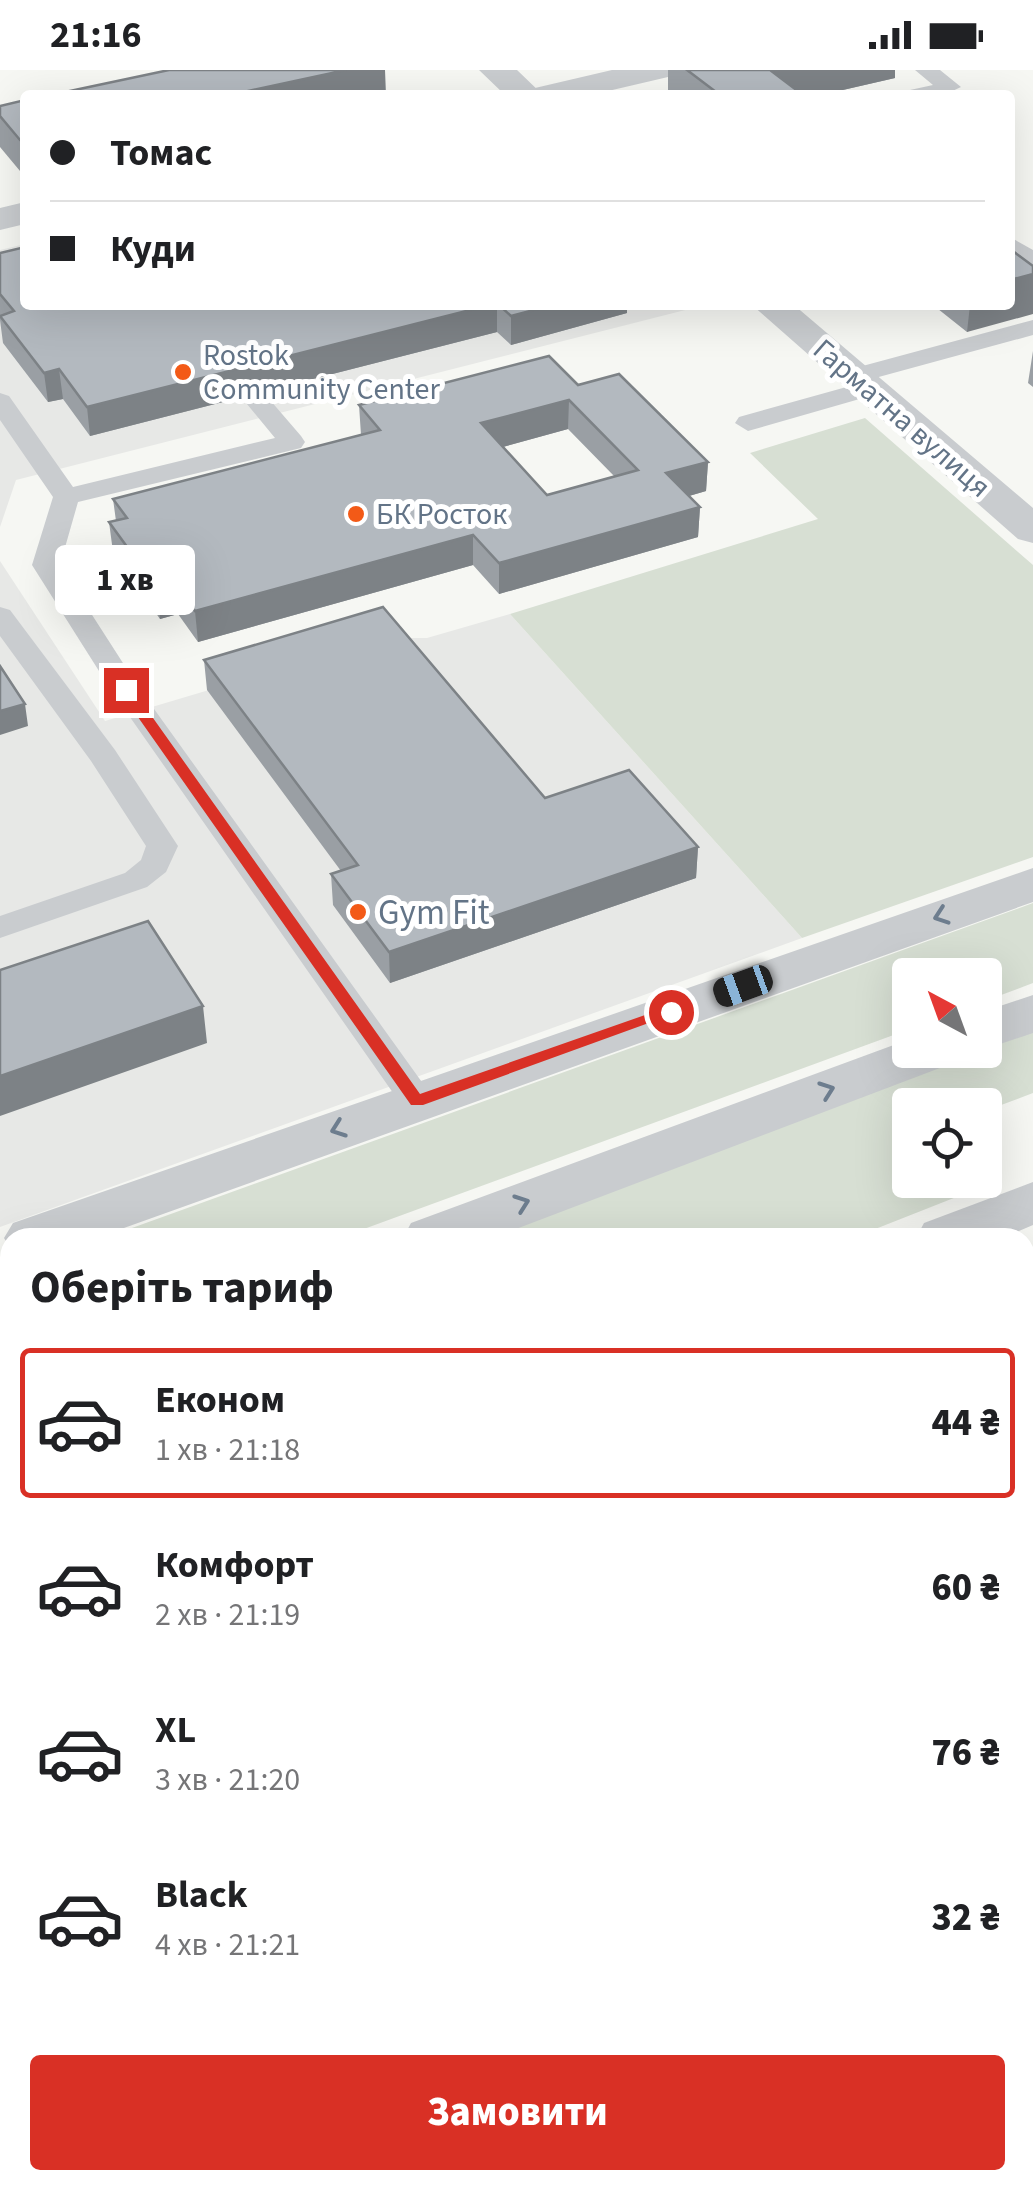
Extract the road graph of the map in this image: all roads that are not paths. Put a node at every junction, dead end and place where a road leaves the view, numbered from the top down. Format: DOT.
graph roads {
  1 [pos="496,70"];
  2 [pos="656,70"];
  3 [pos="926,70"];
  4 [pos="520,90"];
  5 [pos="569,90"];
  6 [pos="938,90"];
  7 [pos="1015,234"];
  8 [pos="1033,261"];
  9 [pos="776,310"];
  10 [pos="1033,327"];
  11 [pos="861,383"];
  12 [pos="255,398"];
  13 [pos="0,401"];
  14 [pos="748,424"];
  15 [pos="66,498"];
  16 [pos="1033,530"];
  17 [pos="0,616"];
  18 [pos="1033,884"];
  19 [pos="0,928"];
  20 [pos="1033,1013"];
  21 [pos="1002,1025"];
  22 [pos="892,1066"];
  23 [pos="417,1101"];
  24 [pos="1032,1204"];
  25 [pos="60,1228"];
  26 [pos="458,1228"];
  27 [pos="970,1228"];
  1 -- 4 [label="street"];
  2 -- 5 [label="street"];
  3 -- 6 [label="lane"];
  7 -- 8 [label="lane"];
  9 -- 11 [label="street, Гарматна вулиця"];
  10 -- 11 [label="lane"];
  11 -- 14 [label="lane"];
  11 -- 16 [label="street, Гарматна вулиця"];
  12 -- 15 [label="lane"];
  13 -- 15 [label="lane"];
  15 -- 23 [label="lane"];
  17 -- 19 [label="lane"];
  18 -- 23 [label="street, one-way"];
  20 -- 21 [label="street"];
  26 -- 22 [label="street, one-way"];
  23 -- 25 [label="street, one-way"];
  24 -- 27 [label="street"];
}
